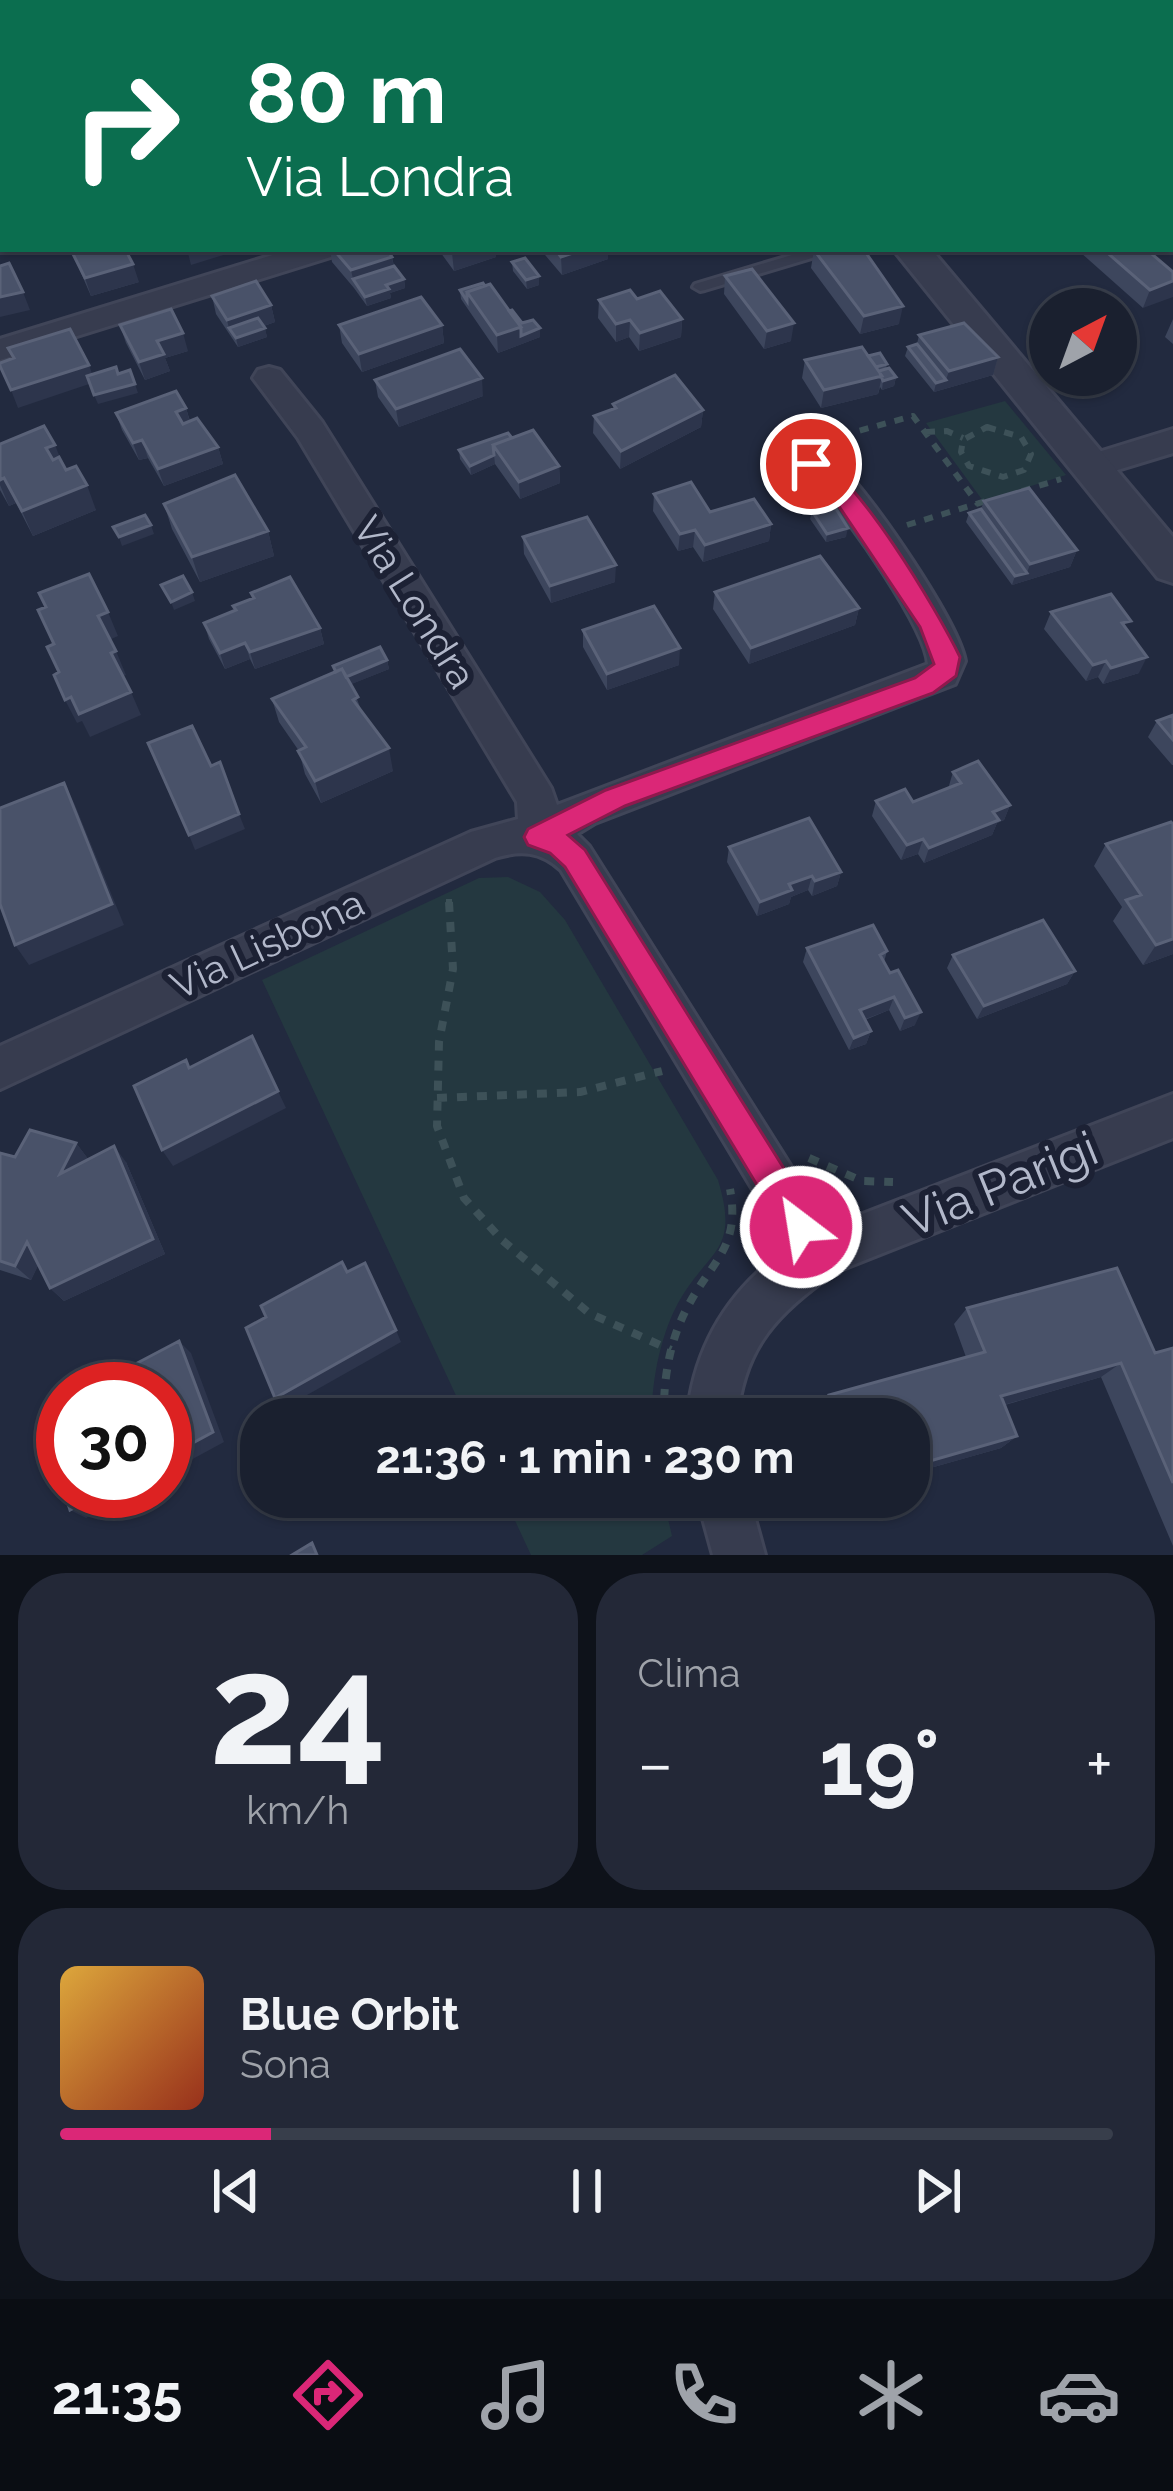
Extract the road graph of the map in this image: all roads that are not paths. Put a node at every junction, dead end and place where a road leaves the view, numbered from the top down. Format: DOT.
graph roads {
  1 [pos="314,252"];
  2 [pos="817,252"];
  3 [pos="913,252"];
  4 [pos="700,287"];
  5 [pos="0,350"];
  6 [pos="269,378"];
  7 [pos="1173,441"];
  8 [pos="818,452"];
  9 [pos="1081,471"];
  10 [pos="1173,567"];
  11 [pos="538,837"];
  12 [pos="0,1068"];
  13 [pos="1173,1116"];
  14 [pos="819,1256"];
  15 [pos="713,1398"];
  16 [pos="729,1518"];
  17 [pos="739,1555"];
  1 -- 5 [label="street"];
  2 -- 4 [label="lane"];
  3 -- 9 [label="street"];
  6 -- 11 [label="street, Via Londra"];
  7 -- 9 [label="street"];
  8 -- 11 [label="street"];
  9 -- 10 [label="street"];
  11 -- 12 [label="street, Via Lisbona"];
  11 -- 14 [label="street"];
  13 -- 14 [label="street, Via Parigi"];
  14 -- 15 [label="street, Via Parigi"];
  16 -- 17 [label="street"];
}
